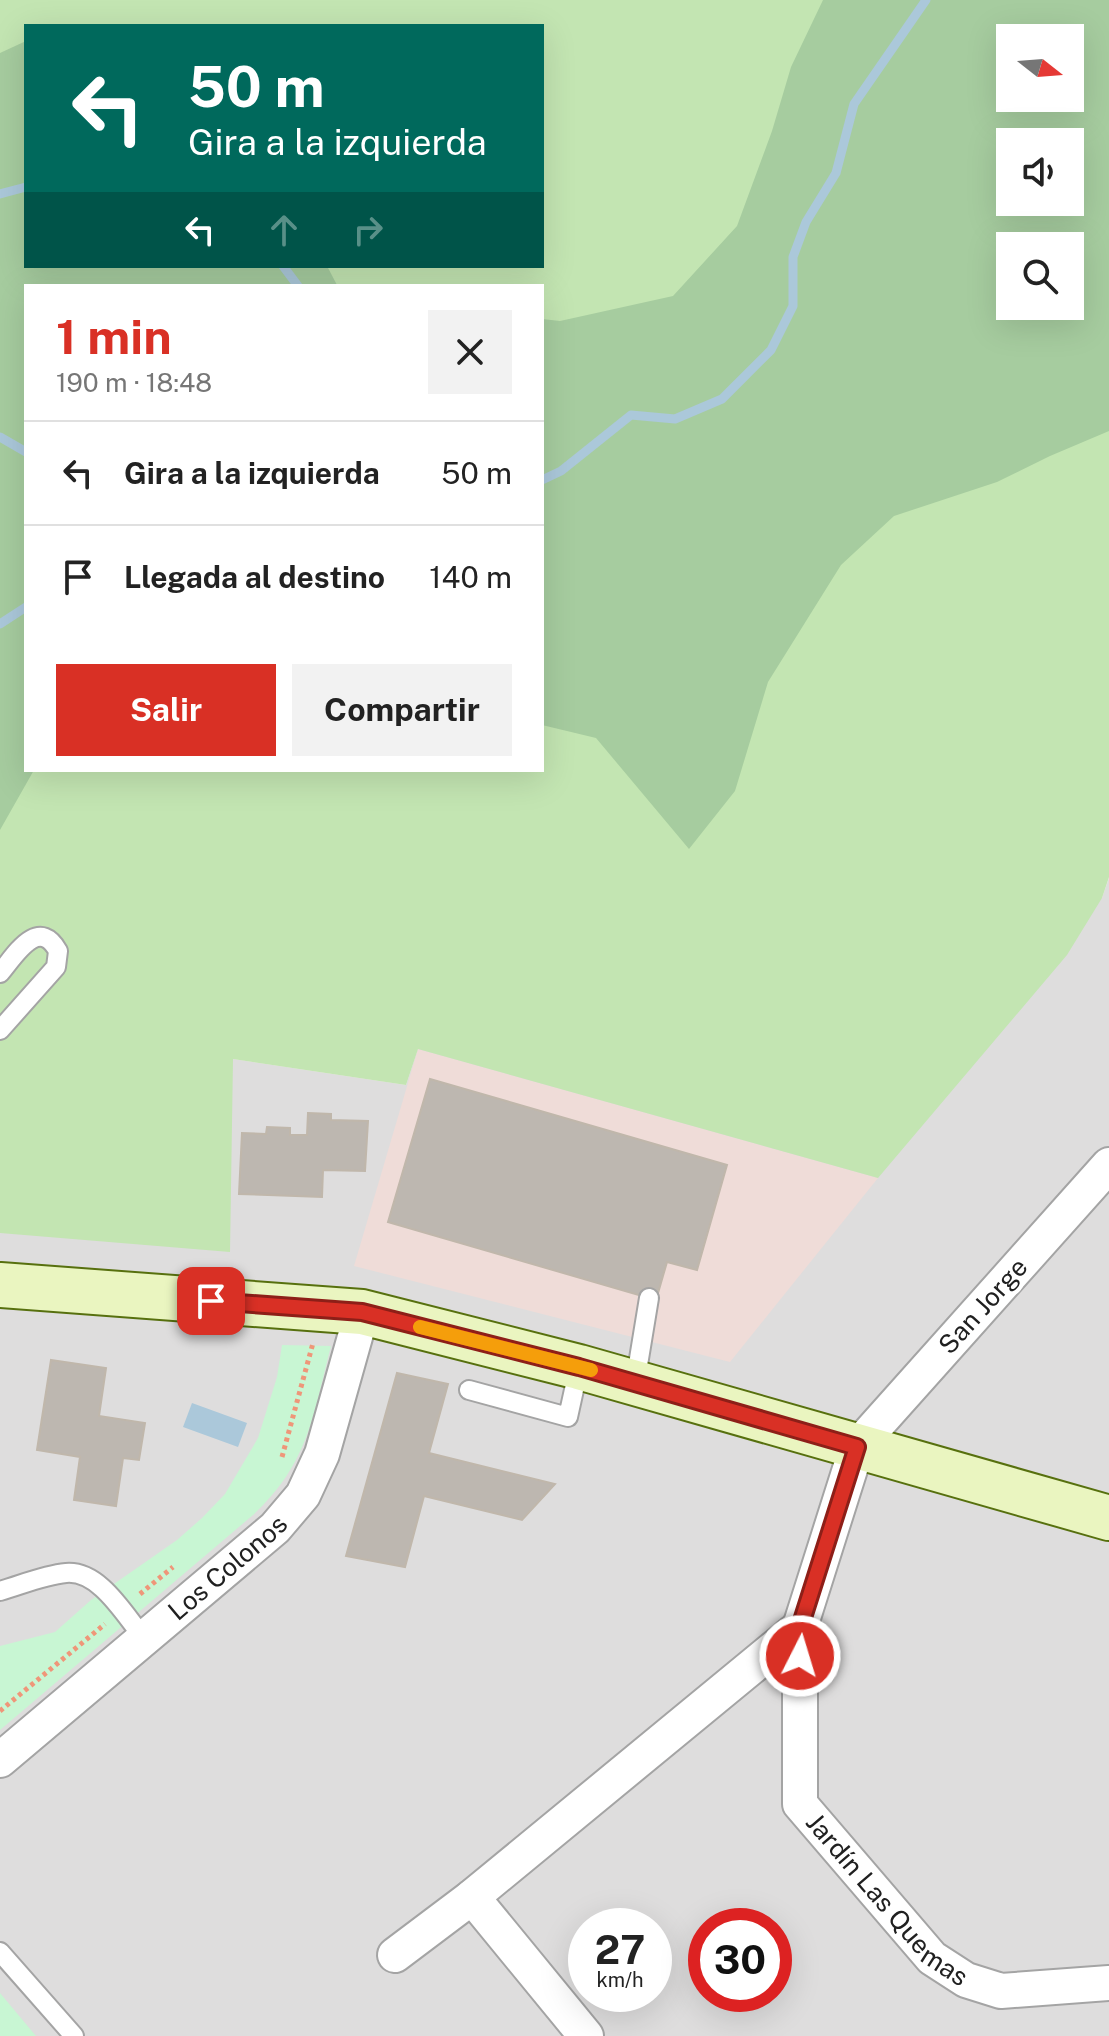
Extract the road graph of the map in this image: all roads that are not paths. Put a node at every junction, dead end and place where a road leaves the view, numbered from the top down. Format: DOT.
graph roads {
  1 [pos="0,973"];
  2 [pos="0,1030"];
  3 [pos="1106,1172"];
  4 [pos="0,1285"];
  5 [pos="649,1298"];
  6 [pos="362,1312"];
  7 [pos="579,1367"];
  8 [pos="635,1383"];
  9 [pos="469,1390"];
  10 [pos="857,1447"];
  11 [pos="1109,1518"];
  12 [pos="0,1591"];
  13 [pos="800,1627"];
  14 [pos="144,1638"];
  15 [pos="3,1752"];
  16 [pos="472,1897"];
  17 [pos="0,1952"];
  18 [pos="395,1955"];
  19 [pos="1109,1983"];
  20 [pos="74,2036"];
  21 [pos="586,2036"];
  1 -- 2 [label="lane"];
  3 -- 10 [label="street, San Jorge"];
  4 -- 6 [label="main road"];
  5 -- 8 [label="lane"];
  6 -- 7 [label="main road"];
  6 -- 14 [label="street, Los Colonos"];
  7 -- 8 [label="main road"];
  7 -- 9 [label="lane"];
  8 -- 10 [label="main road"];
  10 -- 11 [label="main road"];
  10 -- 13 [label="street, Jardín Las Quemas"];
  12 -- 14 [label="lane"];
  13 -- 16 [label="street"];
  13 -- 19 [label="street, Jardín Las Quemas"];
  14 -- 15 [label="street, Los Colonos"];
  16 -- 18 [label="street"];
  16 -- 21 [label="street"];
  17 -- 20 [label="lane"];
}
